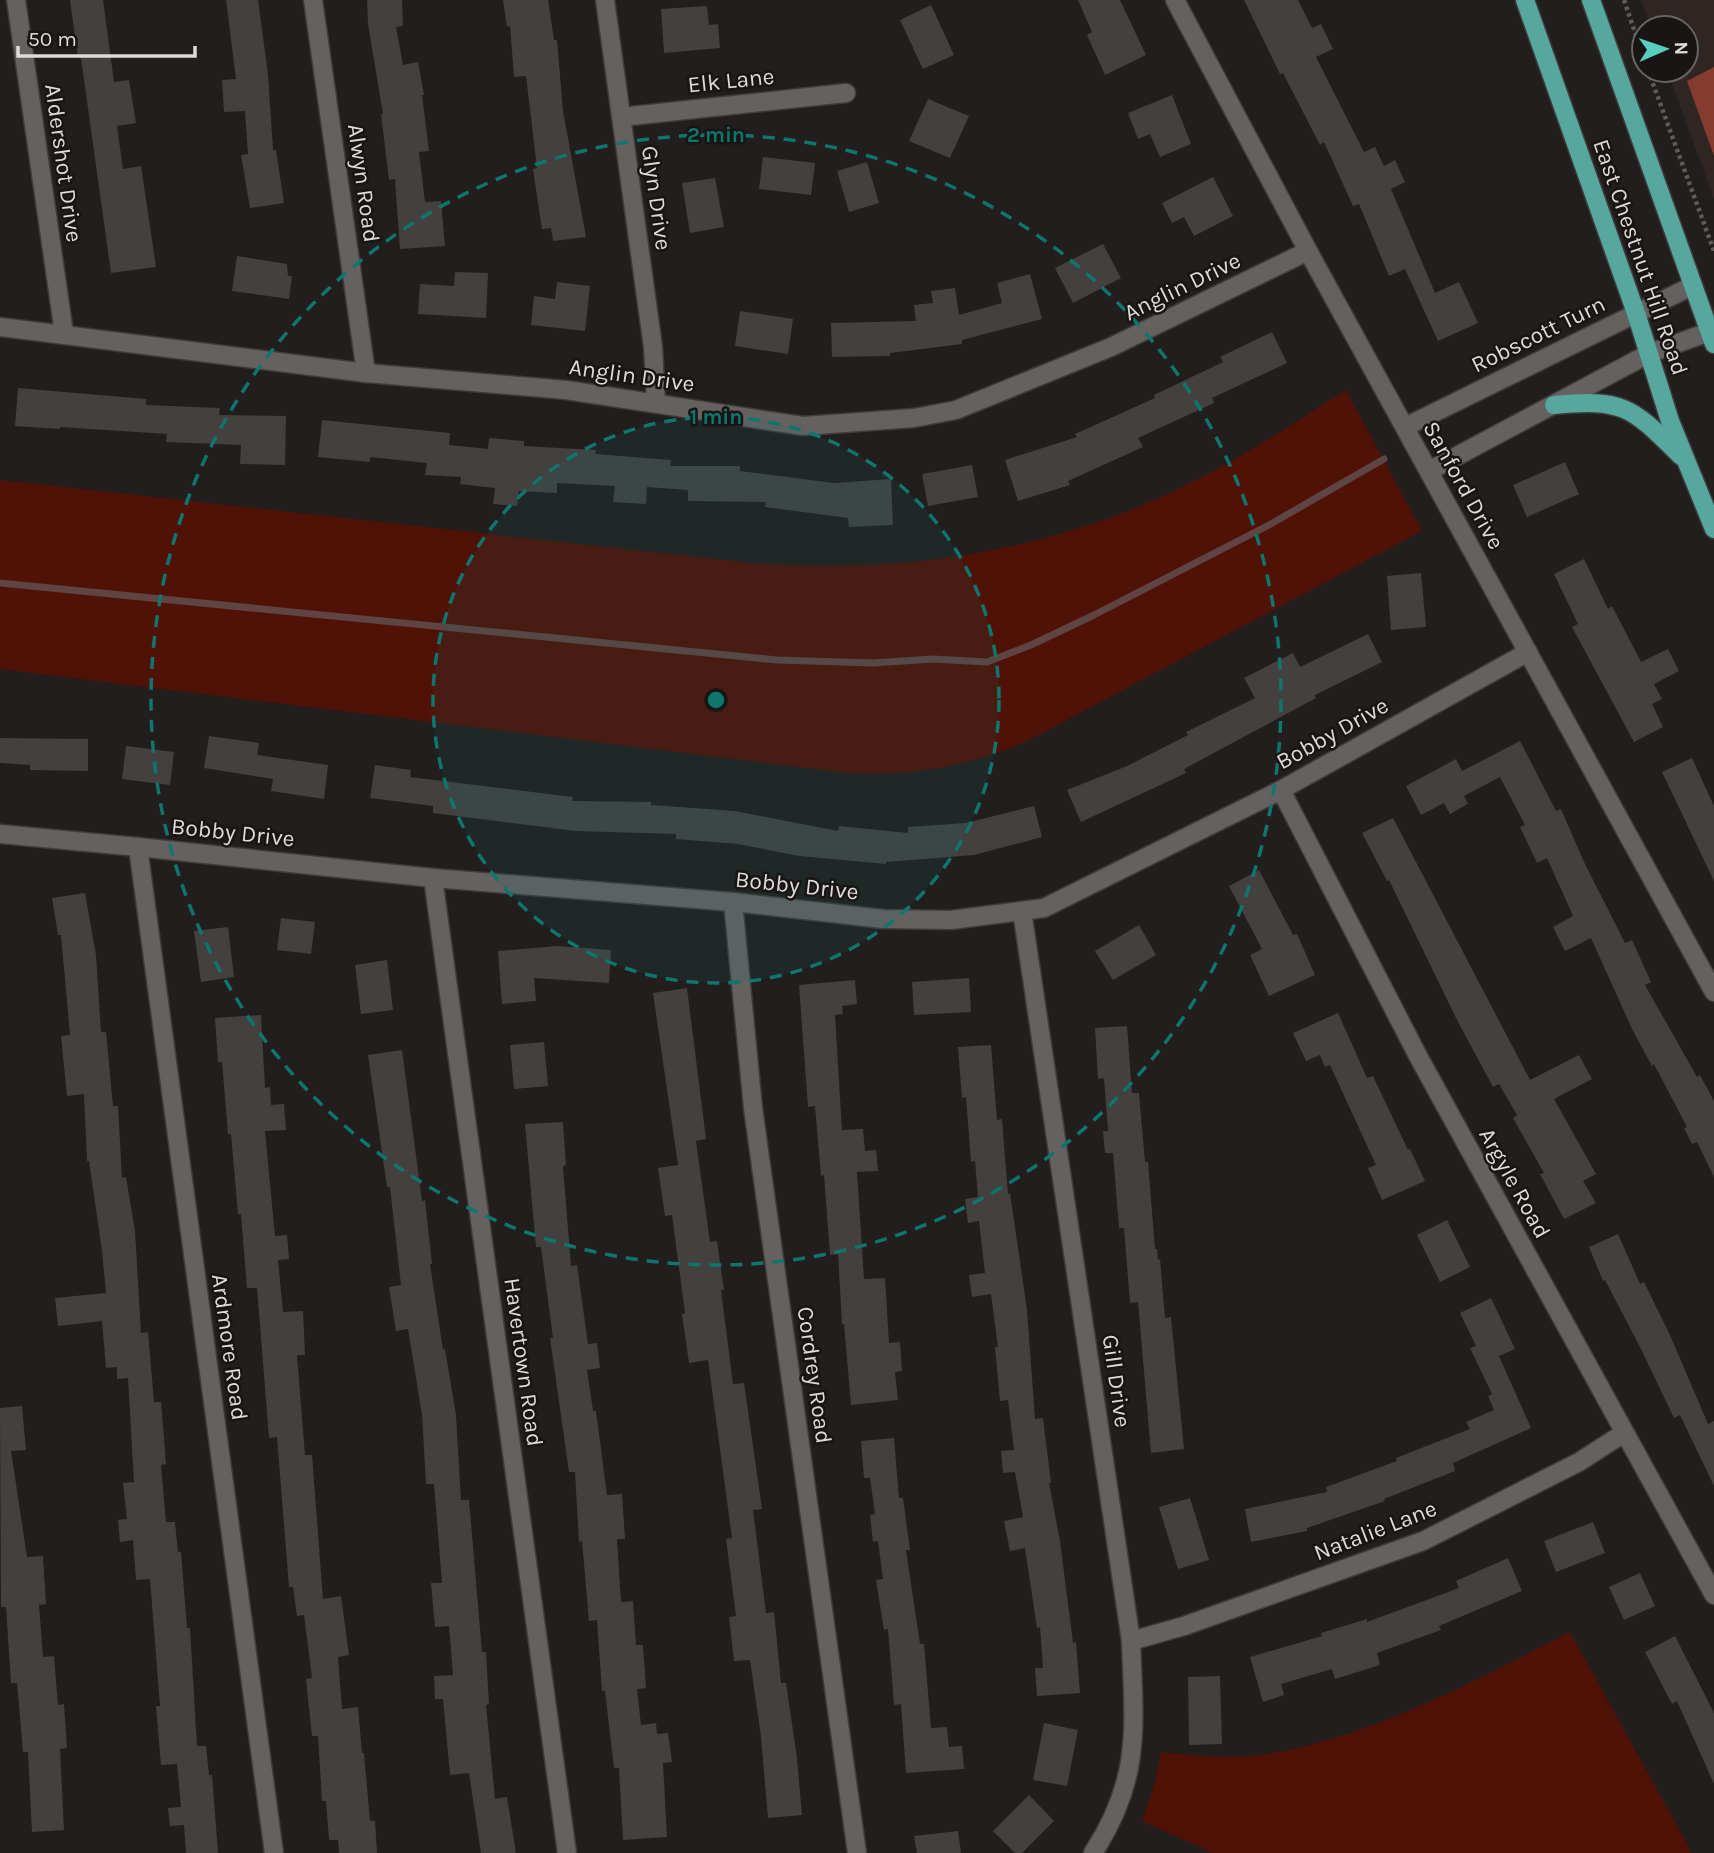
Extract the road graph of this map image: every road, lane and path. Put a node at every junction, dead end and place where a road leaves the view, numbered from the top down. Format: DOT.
graph roads {
  1 [pos="16,0"];
  2 [pos="313,0"];
  3 [pos="604,0"];
  4 [pos="1175,0"];
  5 [pos="1525,0"];
  6 [pos="1591,0"];
  7 [pos="1653,84"];
  8 [pos="846,93"];
  9 [pos="621,117"];
  10 [pos="1308,251"];
  11 [pos="1714,251"];
  12 [pos="1692,286"];
  13 [pos="1636,313"];
  14 [pos="0,327"];
  15 [pos="64,333"];
  16 [pos="1712,338"];
  17 [pos="1650,353"];
  18 [pos="366,373"];
  19 [pos="656,403"];
  20 [pos="1554,405"];
  21 [pos="1405,427"];
  22 [pos="1687,461"];
  23 [pos="1429,471"];
  24 [pos="1714,529"];
  25 [pos="1528,652"];
  26 [pos="1280,790"];
  27 [pos="0,834"];
  28 [pos="138,847"];
  29 [pos="433,878"];
  30 [pos="733,902"];
  31 [pos="1022,911"];
  32 [pos="1714,992"];
  33 [pos="1624,1433"];
  34 [pos="1714,1595"];
  35 [pos="1131,1641"];
  36 [pos="274,1853"];
  37 [pos="567,1853"];
  38 [pos="857,1853"];
  39 [pos="1093,1853"];
  1 -- 15 [label="street, Aldershot Drive"];
  2 -- 18 [label="street, Alwyn Road"];
  3 -- 9 [label="street, Glyn Drive"];
  4 -- 10 [label="street, Sanford Drive"];
  5 -- 13 [label="main road, East Chestnut Hill Road"];
  6 -- 12 [label="main road, East Chestnut Hill Road"];
  7 -- 11 [label="path"];
  8 -- 9 [label="street, Elk Lane"];
  9 -- 19 [label="street, Glyn Drive"];
  10 -- 19 [label="street, Anglin Drive"];
  10 -- 21 [label="street, Sanford Drive"];
  12 -- 13 [label="street, Robscott Turn"];
  12 -- 16 [label="main road, East Chestnut Hill Road"];
  13 -- 17 [label="main road, East Chestnut Hill Road"];
  13 -- 21 [label="street, Robscott Turn"];
  14 -- 15 [label="street, Anglin Drive"];
  15 -- 18 [label="street, Anglin Drive"];
  16 -- 17 [label="street"];
  17 -- 20 [label="street"];
  17 -- 22 [label="main road, East Chestnut Hill Road"];
  18 -- 19 [label="street, Anglin Drive"];
  20 -- 22 [label="main road"];
  20 -- 23 [label="street"];
  21 -- 23 [label="street, Sanford Drive"];
  22 -- 24 [label="main road, East Chestnut Hill Road"];
  23 -- 25 [label="street, Sanford Drive"];
  25 -- 26 [label="street, Bobby Drive"];
  25 -- 32 [label="street, Sanford Drive"];
  26 -- 31 [label="street, Bobby Drive"];
  26 -- 33 [label="street, Argyle Road"];
  27 -- 28 [label="street, Bobby Drive"];
  28 -- 29 [label="street, Bobby Drive"];
  28 -- 36 [label="street, Ardmore Road"];
  29 -- 30 [label="street, Bobby Drive"];
  29 -- 37 [label="street, Havertown Road"];
  30 -- 31 [label="street, Bobby Drive"];
  30 -- 38 [label="street, Cordrey Road"];
  31 -- 35 [label="street, Gill Drive"];
  33 -- 34 [label="street, Argyle Road"];
  33 -- 35 [label="street, Natalie Lane"];
  35 -- 39 [label="street, Gill Drive"];
}
